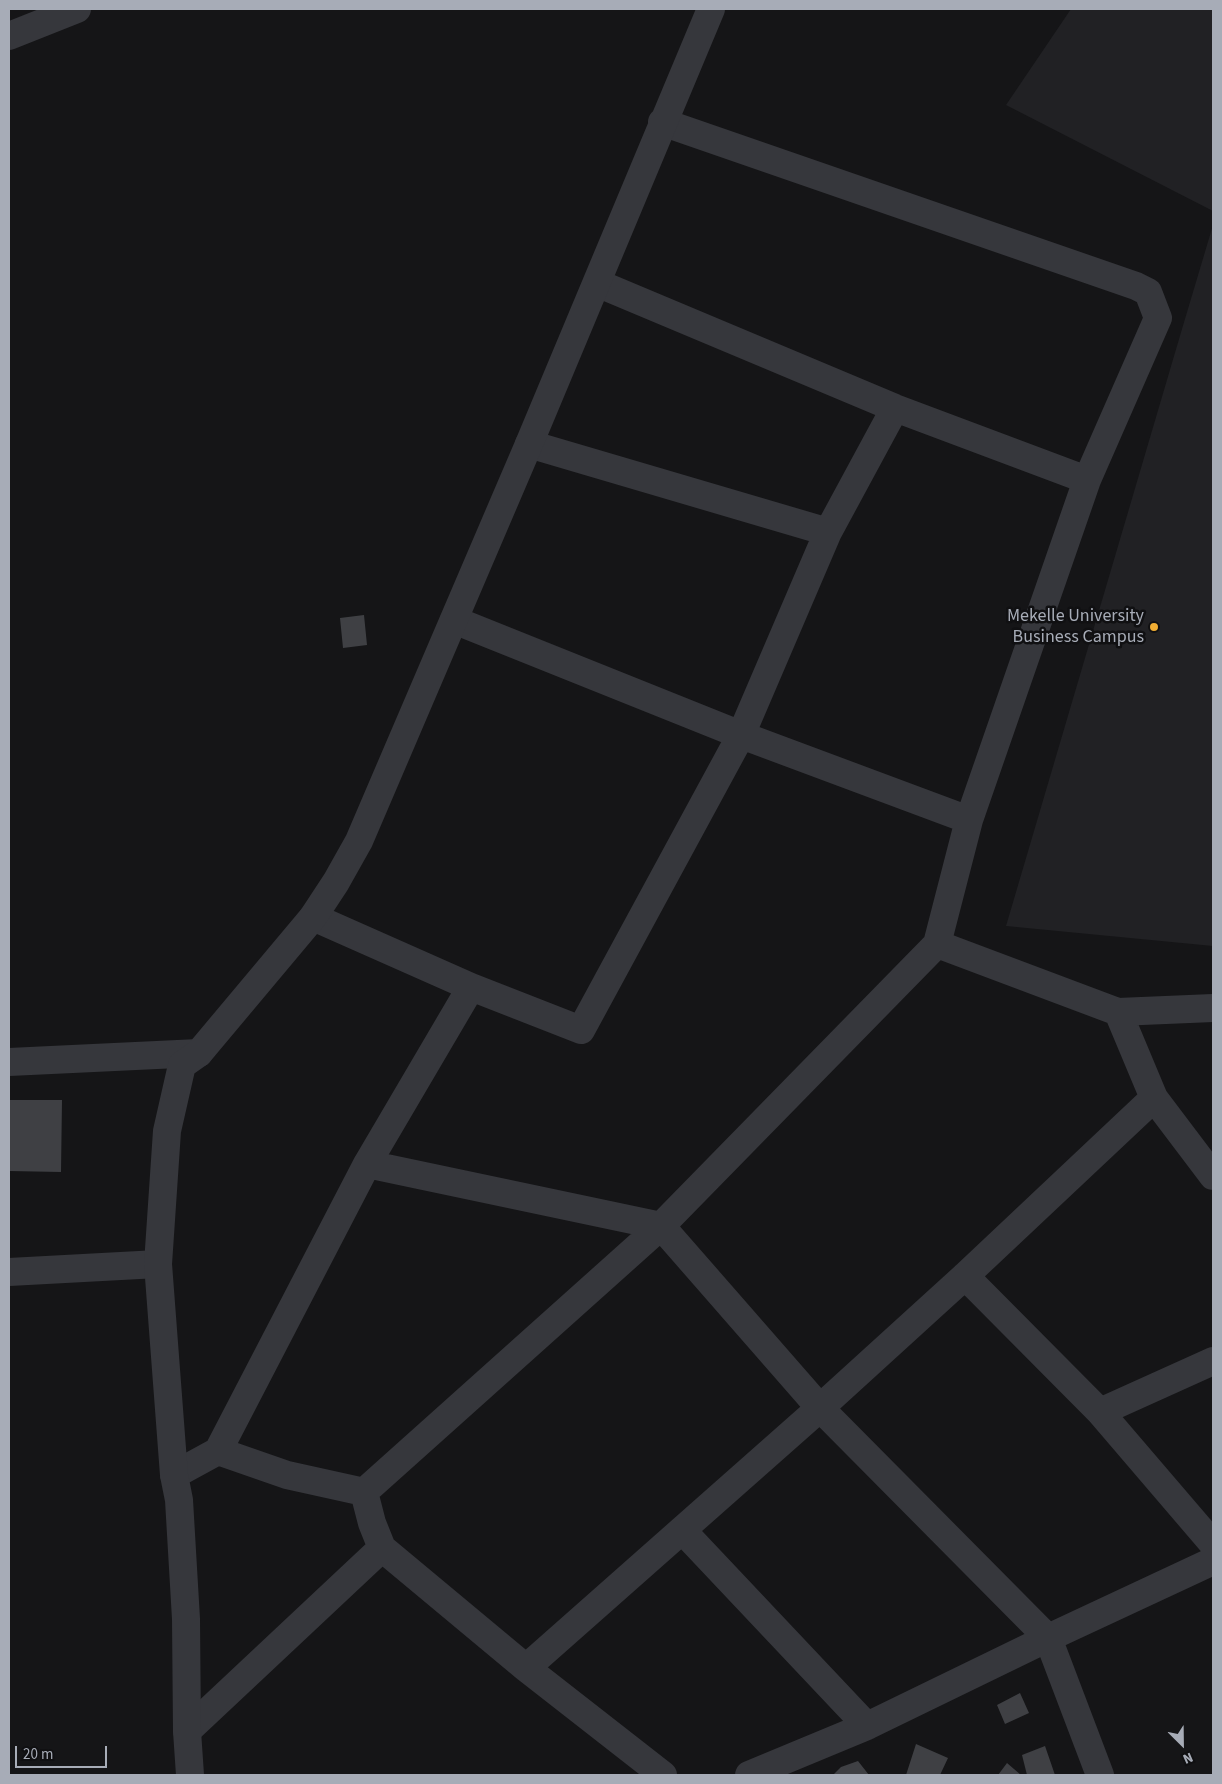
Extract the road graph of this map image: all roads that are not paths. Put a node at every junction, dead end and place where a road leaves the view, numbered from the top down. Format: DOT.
graph roads {
  1 [pos="77,9"];
  2 [pos="711,9"];
  3 [pos="9,36"];
  4 [pos="662,122"];
  5 [pos="597,283"];
  6 [pos="895,408"];
  7 [pos="529,444"];
  8 [pos="1087,480"];
  9 [pos="828,532"];
  10 [pos="454,620"];
  11 [pos="741,735"];
  12 [pos="969,820"];
  13 [pos="313,917"];
  14 [pos="937,944"];
  15 [pos="472,987"];
  16 [pos="1213,1008"];
  17 [pos="1118,1012"];
  18 [pos="199,1053"];
  19 [pos="9,1062"];
  20 [pos="1154,1098"];
  21 [pos="367,1164"];
  22 [pos="1213,1176"];
  23 [pos="661,1226"];
  24 [pos="158,1264"];
  25 [pos="9,1272"];
  26 [pos="964,1276"];
  27 [pos="1213,1361"];
  28 [pos="820,1408"];
  29 [pos="1100,1412"];
  30 [pos="218,1450"];
  31 [pos="174,1475"];
  32 [pos="364,1492"];
  33 [pos="682,1530"];
  34 [pos="1213,1544"];
  35 [pos="382,1548"];
  36 [pos="1213,1561"];
  37 [pos="1048,1638"];
  38 [pos="526,1668"];
  39 [pos="867,1726"];
  40 [pos="187,1731"];
  41 [pos="190,1775"];
  42 [pos="663,1775"];
  43 [pos="749,1775"];
  44 [pos="1100,1775"];
  1 -- 3 [label="street"];
  2 -- 4 [label="street"];
  4 -- 5 [label="street"];
  4 -- 8 [label="street"];
  5 -- 6 [label="street"];
  5 -- 7 [label="street"];
  6 -- 8 [label="street"];
  6 -- 9 [label="street"];
  7 -- 9 [label="street"];
  7 -- 10 [label="street"];
  8 -- 12 [label="street"];
  9 -- 11 [label="street"];
  10 -- 11 [label="street"];
  10 -- 13 [label="street"];
  11 -- 12 [label="street"];
  11 -- 15 [label="street"];
  12 -- 14 [label="street"];
  13 -- 15 [label="street"];
  13 -- 18 [label="street"];
  14 -- 17 [label="street"];
  14 -- 23 [label="street"];
  15 -- 21 [label="street"];
  16 -- 17 [label="street"];
  17 -- 20 [label="street"];
  18 -- 19 [label="street"];
  18 -- 24 [label="street"];
  20 -- 22 [label="street"];
  20 -- 26 [label="street"];
  21 -- 23 [label="street"];
  21 -- 30 [label="street"];
  23 -- 28 [label="street"];
  23 -- 32 [label="street"];
  24 -- 25 [label="street"];
  24 -- 31 [label="street"];
  26 -- 28 [label="street"];
  26 -- 29 [label="street"];
  27 -- 29 [label="street"];
  28 -- 33 [label="street"];
  28 -- 37 [label="street"];
  29 -- 34 [label="street"];
  30 -- 31 [label="street"];
  30 -- 32 [label="street"];
  31 -- 40 [label="street"];
  32 -- 35 [label="street"];
  33 -- 38 [label="street"];
  33 -- 39 [label="street"];
  35 -- 38 [label="street"];
  35 -- 40 [label="street"];
  36 -- 37 [label="street"];
  37 -- 39 [label="street"];
  37 -- 44 [label="street"];
  38 -- 42 [label="street"];
  39 -- 43 [label="street"];
  40 -- 41 [label="street"];
}
